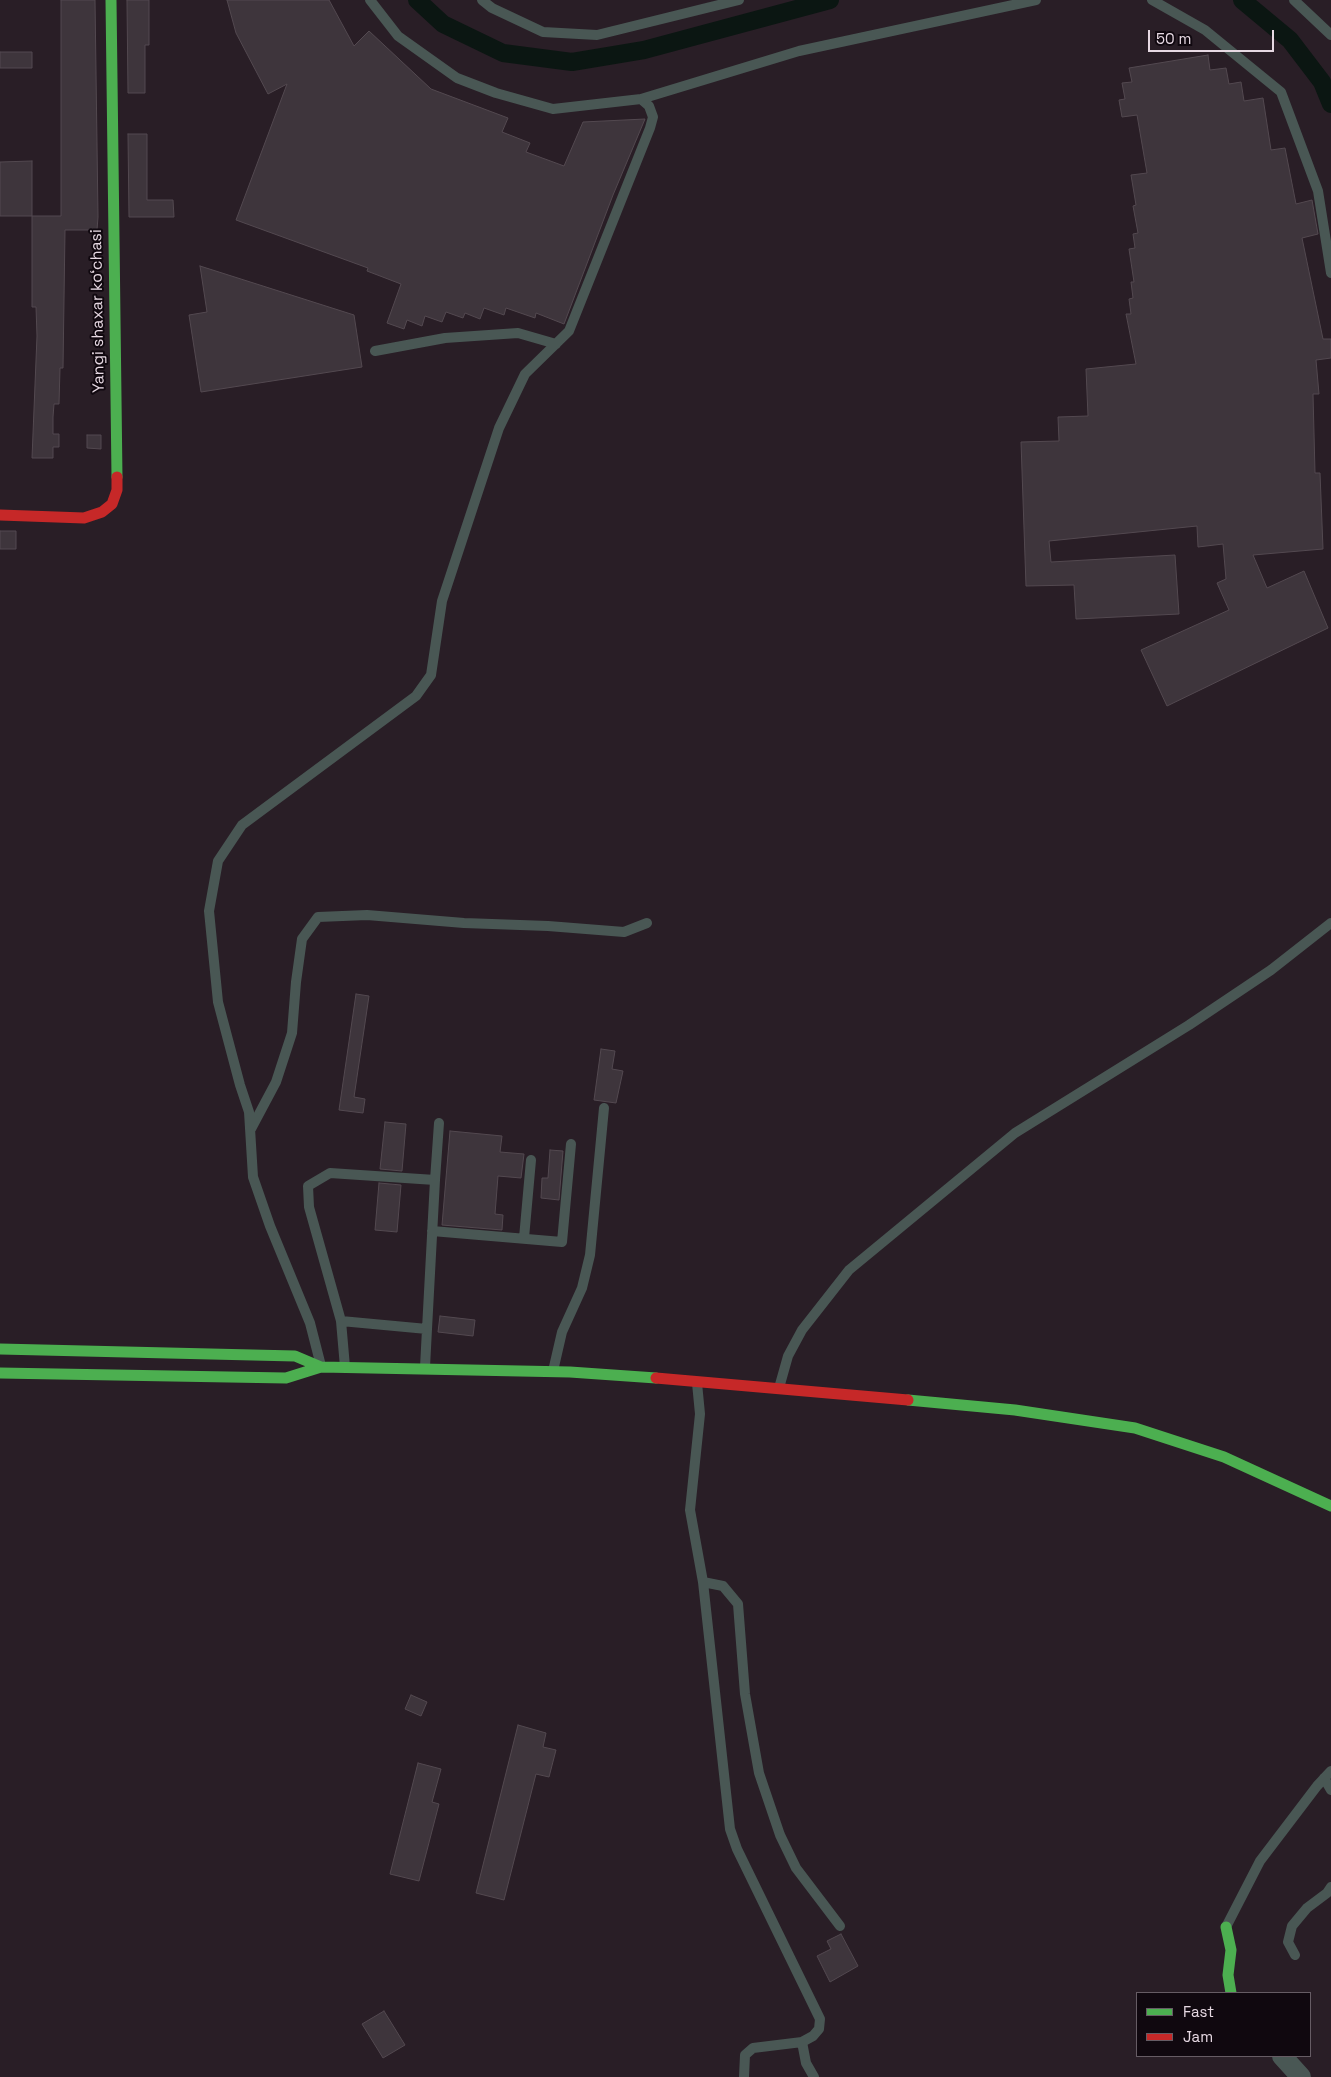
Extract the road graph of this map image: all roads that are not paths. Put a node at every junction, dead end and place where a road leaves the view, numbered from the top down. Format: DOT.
graph roads {
  1 [pos="111,0"];
  2 [pos="370,0"];
  3 [pos="482,0"];
  4 [pos="739,0"];
  5 [pos="1036,0"];
  6 [pos="1152,0"];
  7 [pos="1294,0"];
  8 [pos="1331,34"];
  9 [pos="642,99"];
  10 [pos="1331,273"];
  11 [pos="556,344"];
  12 [pos="375,351"];
  13 [pos="0,515"];
  14 [pos="647,923"];
  15 [pos="1331,923"];
  16 [pos="604,1108"];
  17 [pos="439,1123"];
  18 [pos="251,1130"];
  19 [pos="571,1144"];
  20 [pos="531,1160"];
  21 [pos="434,1180"];
  22 [pos="432,1231"];
  23 [pos="524,1238"];
  24 [pos="341,1321"];
  25 [pos="427,1329"];
  26 [pos="0,1349"];
  27 [pos="321,1368"];
  28 [pos="345,1368"];
  29 [pos="424,1368"];
  30 [pos="553,1372"];
  31 [pos="2,1374"];
  32 [pos="697,1382"];
  33 [pos="779,1388"];
  34 [pos="1331,1506"];
  35 [pos="703,1582"];
  36 [pos="1328,1775"];
  37 [pos="1331,1790"];
  38 [pos="1331,1886"];
  39 [pos="840,1926"];
  40 [pos="1226,1927"];
  41 [pos="1295,1956"];
  42 [pos="1231,1992"];
  43 [pos="802,2042"];
  44 [pos="1283,2057"];
  45 [pos="744,2077"];
  46 [pos="814,2077"];
  47 [pos="1301,2077"];
  1 -- 13 [label="main road, Yangi shaxar koʻchasi"];
  2 -- 9 [label="lane"];
  3 -- 4 [label="lane"];
  5 -- 9 [label="lane"];
  6 -- 10 [label="lane"];
  7 -- 8 [label="lane"];
  9 -- 11 [label="lane"];
  11 -- 12 [label="lane"];
  11 -- 18 [label="lane"];
  14 -- 18 [label="lane"];
  15 -- 33 [label="lane"];
  16 -- 30 [label="lane"];
  17 -- 21 [label="lane"];
  18 -- 27 [label="lane"];
  19 -- 23 [label="lane"];
  20 -- 23 [label="lane"];
  21 -- 22 [label="lane"];
  21 -- 24 [label="lane"];
  22 -- 23 [label="lane"];
  22 -- 25 [label="lane"];
  24 -- 25 [label="lane"];
  24 -- 28 [label="lane"];
  25 -- 29 [label="lane"];
  26 -- 27 [label="main road"];
  27 -- 28 [label="main road"];
  27 -- 31 [label="main road"];
  28 -- 29 [label="main road"];
  29 -- 30 [label="main road"];
  30 -- 32 [label="main road"];
  32 -- 33 [label="main road"];
  32 -- 35 [label="lane"];
  33 -- 34 [label="main road"];
  35 -- 39 [label="lane"];
  35 -- 43 [label="lane"];
  36 -- 37 [label="lane"];
  36 -- 40 [label="lane"];
  38 -- 41 [label="lane"];
  40 -- 42 [label="main road"];
  43 -- 45 [label="lane"];
  43 -- 46 [label="lane"];
  44 -- 47 [label="street"];
}
